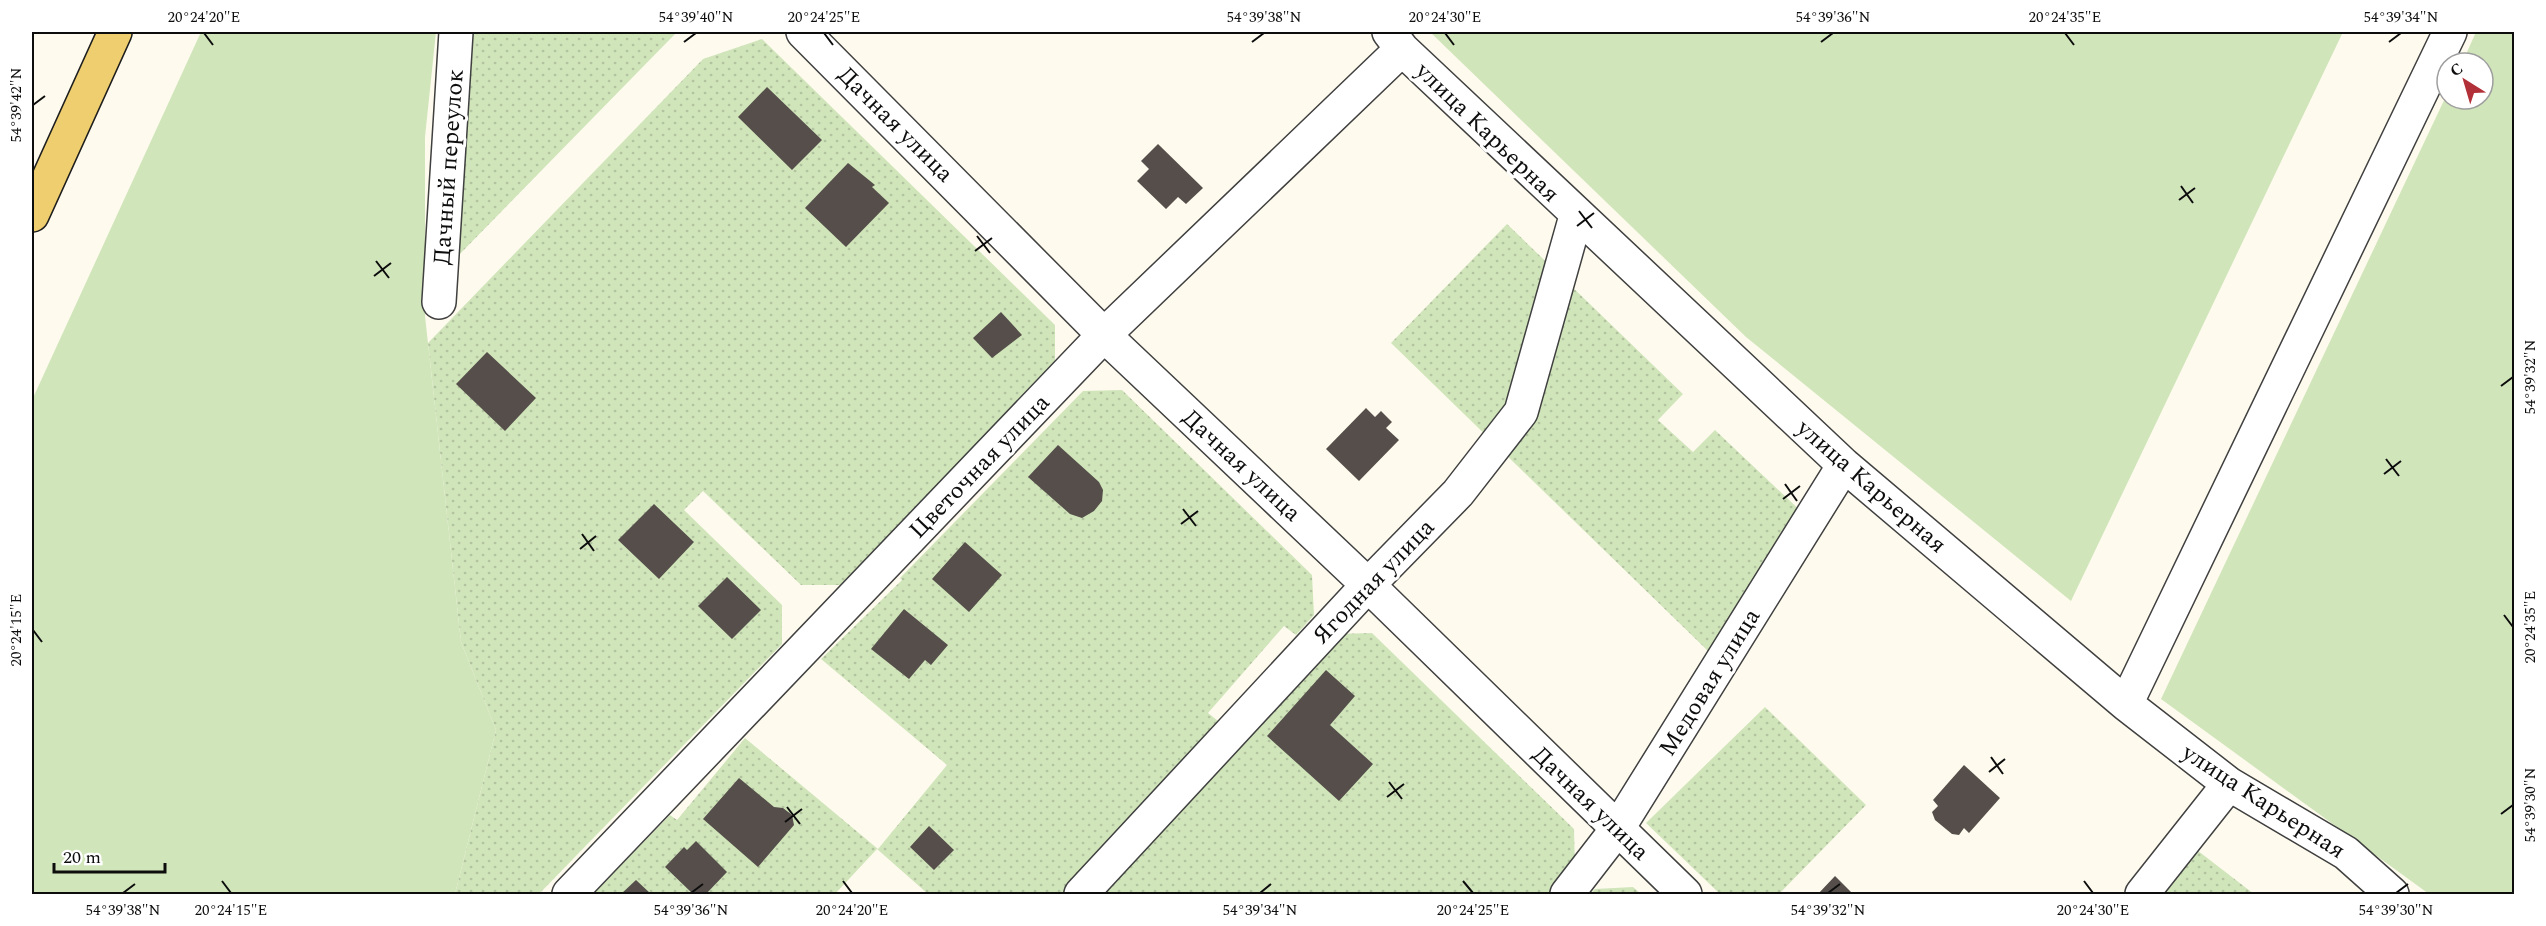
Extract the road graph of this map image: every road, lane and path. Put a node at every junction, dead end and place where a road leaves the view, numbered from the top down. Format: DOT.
graph roads {
  1 [pos="115,32"];
  2 [pos="456,32"];
  3 [pos="803,32"];
  4 [pos="2450,32"];
  5 [pos="1395,40"];
  6 [pos="32,215"];
  7 [pos="1576,216"];
  8 [pos="439,302"];
  9 [pos="1104,334"];
  10 [pos="1844,465"];
  11 [pos="1368,585"];
  12 [pos="2126,704"];
  13 [pos="2229,784"];
  14 [pos="1618,828"];
  15 [pos="569,894"];
  16 [pos="1081,894"];
  17 [pos="1567,894"];
  18 [pos="1685,894"];
  19 [pos="2142,894"];
  20 [pos="2392,894"];
  1 -- 6 [label="main road"];
  2 -- 8 [label="street, Дачный переулок"];
  3 -- 9 [label="street, Дачная улица"];
  4 -- 12 [label="street"];
  5 -- 7 [label="street, улица Карьерная"];
  5 -- 9 [label="street, Цветочная улица"];
  7 -- 10 [label="street, улица Карьерная"];
  7 -- 11 [label="street, Ягодная улица"];
  9 -- 11 [label="street, Дачная улица"];
  9 -- 15 [label="street, Цветочная улица"];
  10 -- 12 [label="street, улица Карьерная"];
  10 -- 14 [label="street, Медовая улица"];
  11 -- 14 [label="street, Дачная улица"];
  11 -- 16 [label="street, Ягодная улица"];
  12 -- 13 [label="street, улица Карьерная"];
  13 -- 19 [label="street"];
  13 -- 20 [label="street, улица Карьерная"];
  14 -- 17 [label="street, Медовая улица"];
  14 -- 18 [label="street, Дачная улица"];
}
